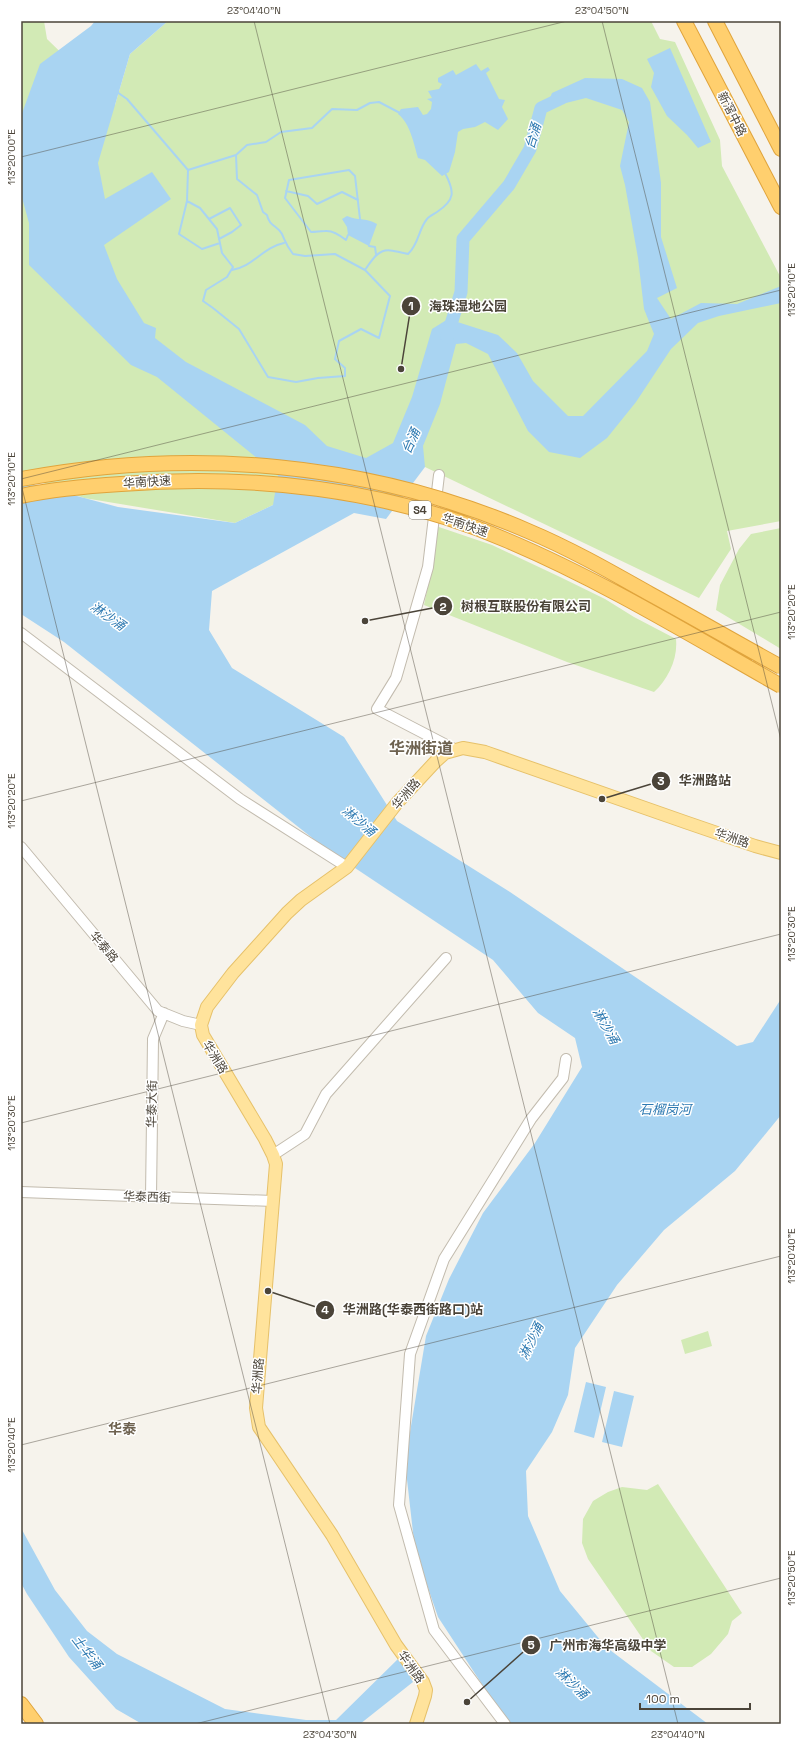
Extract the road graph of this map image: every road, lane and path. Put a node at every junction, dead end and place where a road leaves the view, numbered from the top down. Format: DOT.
graph roads {
  1 [pos="684,21"];
  2 [pos="715,21"];
  3 [pos="781,149"];
  4 [pos="781,207"];
  5 [pos="438,475"];
  6 [pos="21,479"];
  7 [pos="21,496"];
  8 [pos="21,633"];
  9 [pos="781,667"];
  10 [pos="781,686"];
  11 [pos="456,750"];
  12 [pos="21,847"];
  13 [pos="781,853"];
  14 [pos="347,866"];
  15 [pos="446,958"];
  16 [pos="164,1013"];
  17 [pos="200,1025"];
  18 [pos="566,1059"];
  19 [pos="274,1155"];
  20 [pos="21,1192"];
  21 [pos="150,1197"];
  22 [pos="273,1201"];
  23 [pos="21,1704"];
  24 [pos="36,1724"];
  25 [pos="416,1724"];
  26 [pos="505,1724"];
  1 -- 4 [label="highway, 新滘中路"];
  2 -- 3 [label="highway"];
  5 -- 11 [label="street"];
  6 -- 9 [label="highway, 华南快速 / S4, bridge"];
  7 -- 10 [label="highway, 华南快速 / S4, bridge"];
  8 -- 14 [label="street"];
  11 -- 13 [label="main road, 华洲路"];
  11 -- 14 [label="main road, 华洲路"];
  12 -- 16 [label="street, 华泰路"];
  14 -- 17 [label="main road, 华洲路"];
  15 -- 19 [label="street"];
  16 -- 17 [label="street, 华泰路"];
  16 -- 21 [label="street, 华泰大街"];
  17 -- 19 [label="main road, 华洲路"];
  18 -- 26 [label="street"];
  19 -- 22 [label="main road, 华洲路"];
  20 -- 21 [label="street, 华泰西街"];
  21 -- 22 [label="street, 华泰西街"];
  22 -- 25 [label="main road, 华洲路"];
  23 -- 24 [label="highway"];
}
